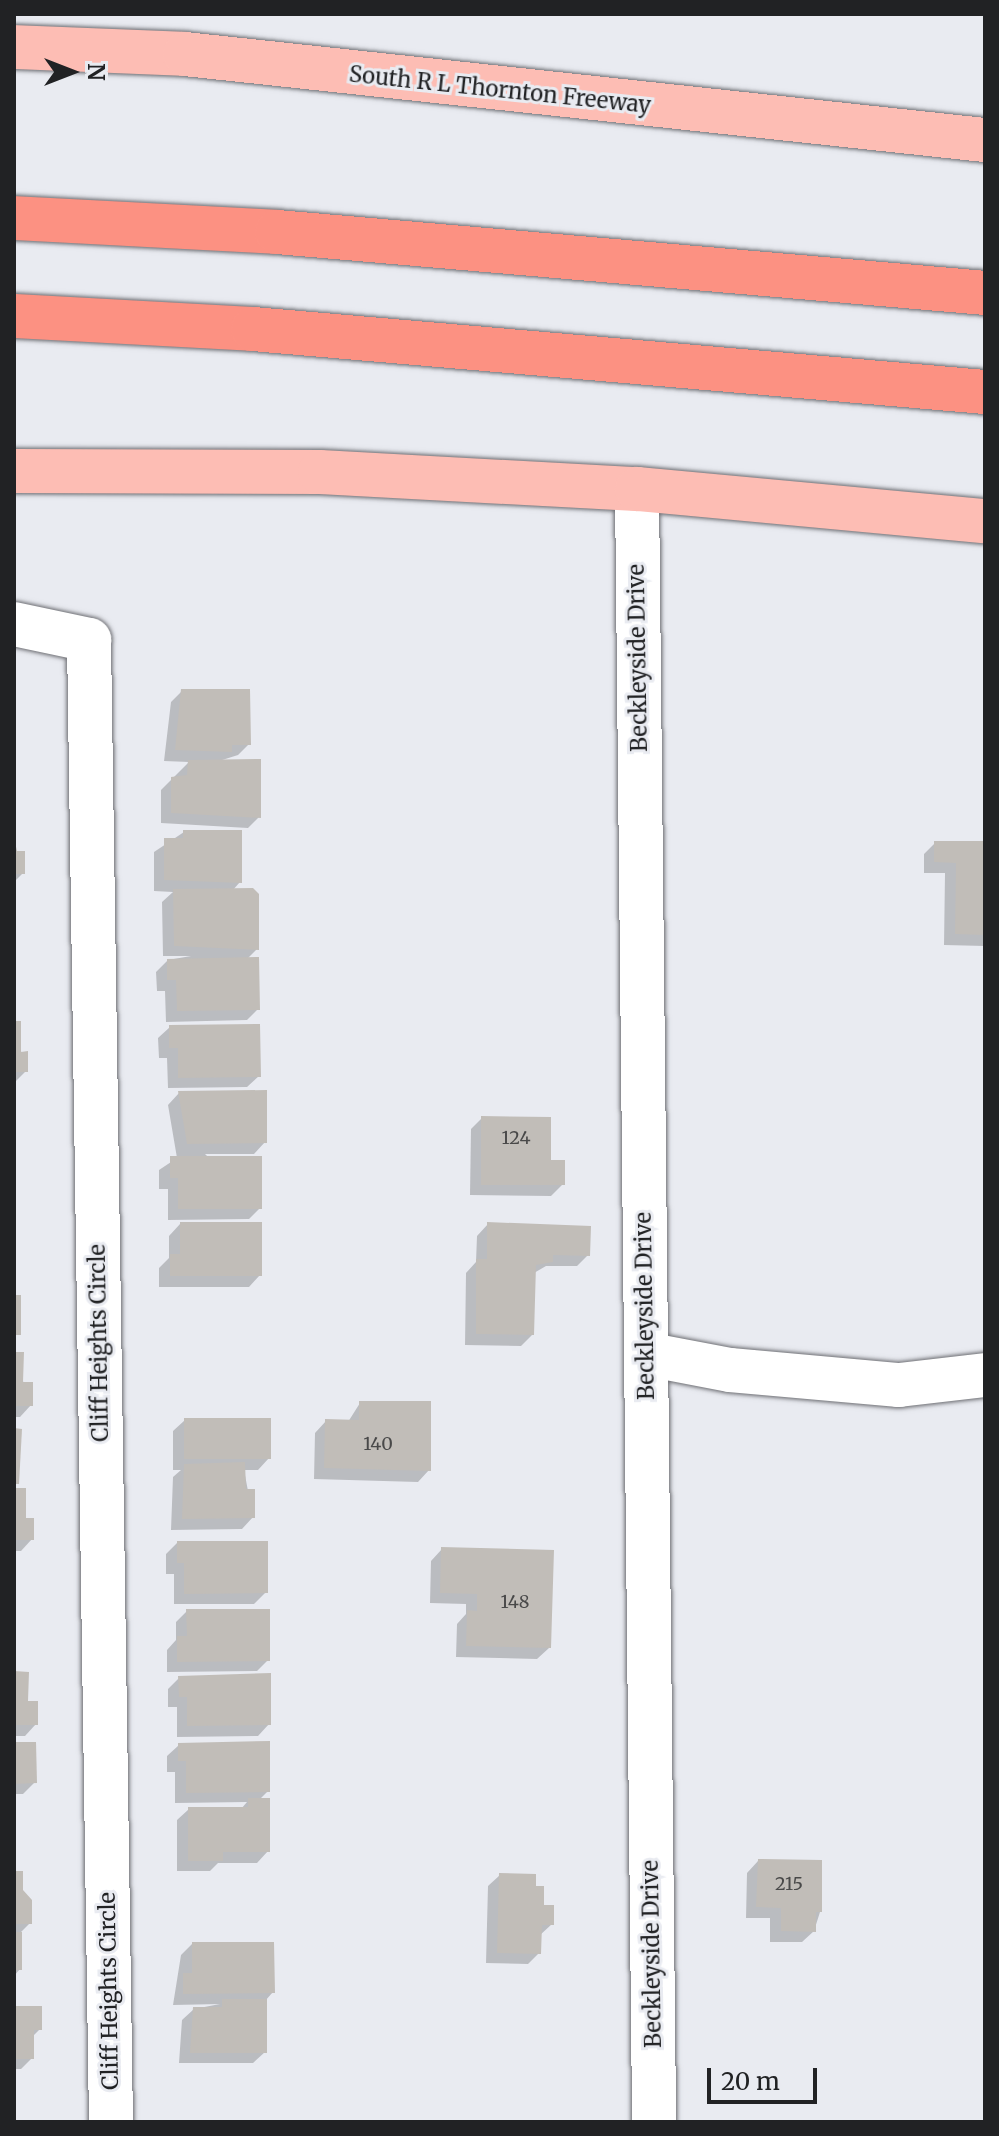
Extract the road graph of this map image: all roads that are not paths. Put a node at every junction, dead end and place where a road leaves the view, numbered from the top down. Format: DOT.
graph roads {
  1 [pos="14,47"];
  2 [pos="985,140"];
  3 [pos="14,218"];
  4 [pos="985,293"];
  5 [pos="14,316"];
  6 [pos="985,392"];
  7 [pos="14,471"];
  8 [pos="637,489"];
  9 [pos="985,521"];
  10 [pos="14,624"];
  11 [pos="646,1354"];
  12 [pos="985,1375"];
  13 [pos="111,2122"];
  14 [pos="654,2122"];
  1 -- 2 [label="main road, South R L Thornton Freeway"];
  3 -- 4 [label="highway"];
  5 -- 6 [label="highway"];
  7 -- 8 [label="main road"];
  8 -- 9 [label="main road"];
  8 -- 11 [label="street, Beckleyside Drive"];
  10 -- 13 [label="street, Cliff Heights Circle"];
  11 -- 12 [label="street"];
  11 -- 14 [label="street, Beckleyside Drive"];
}
